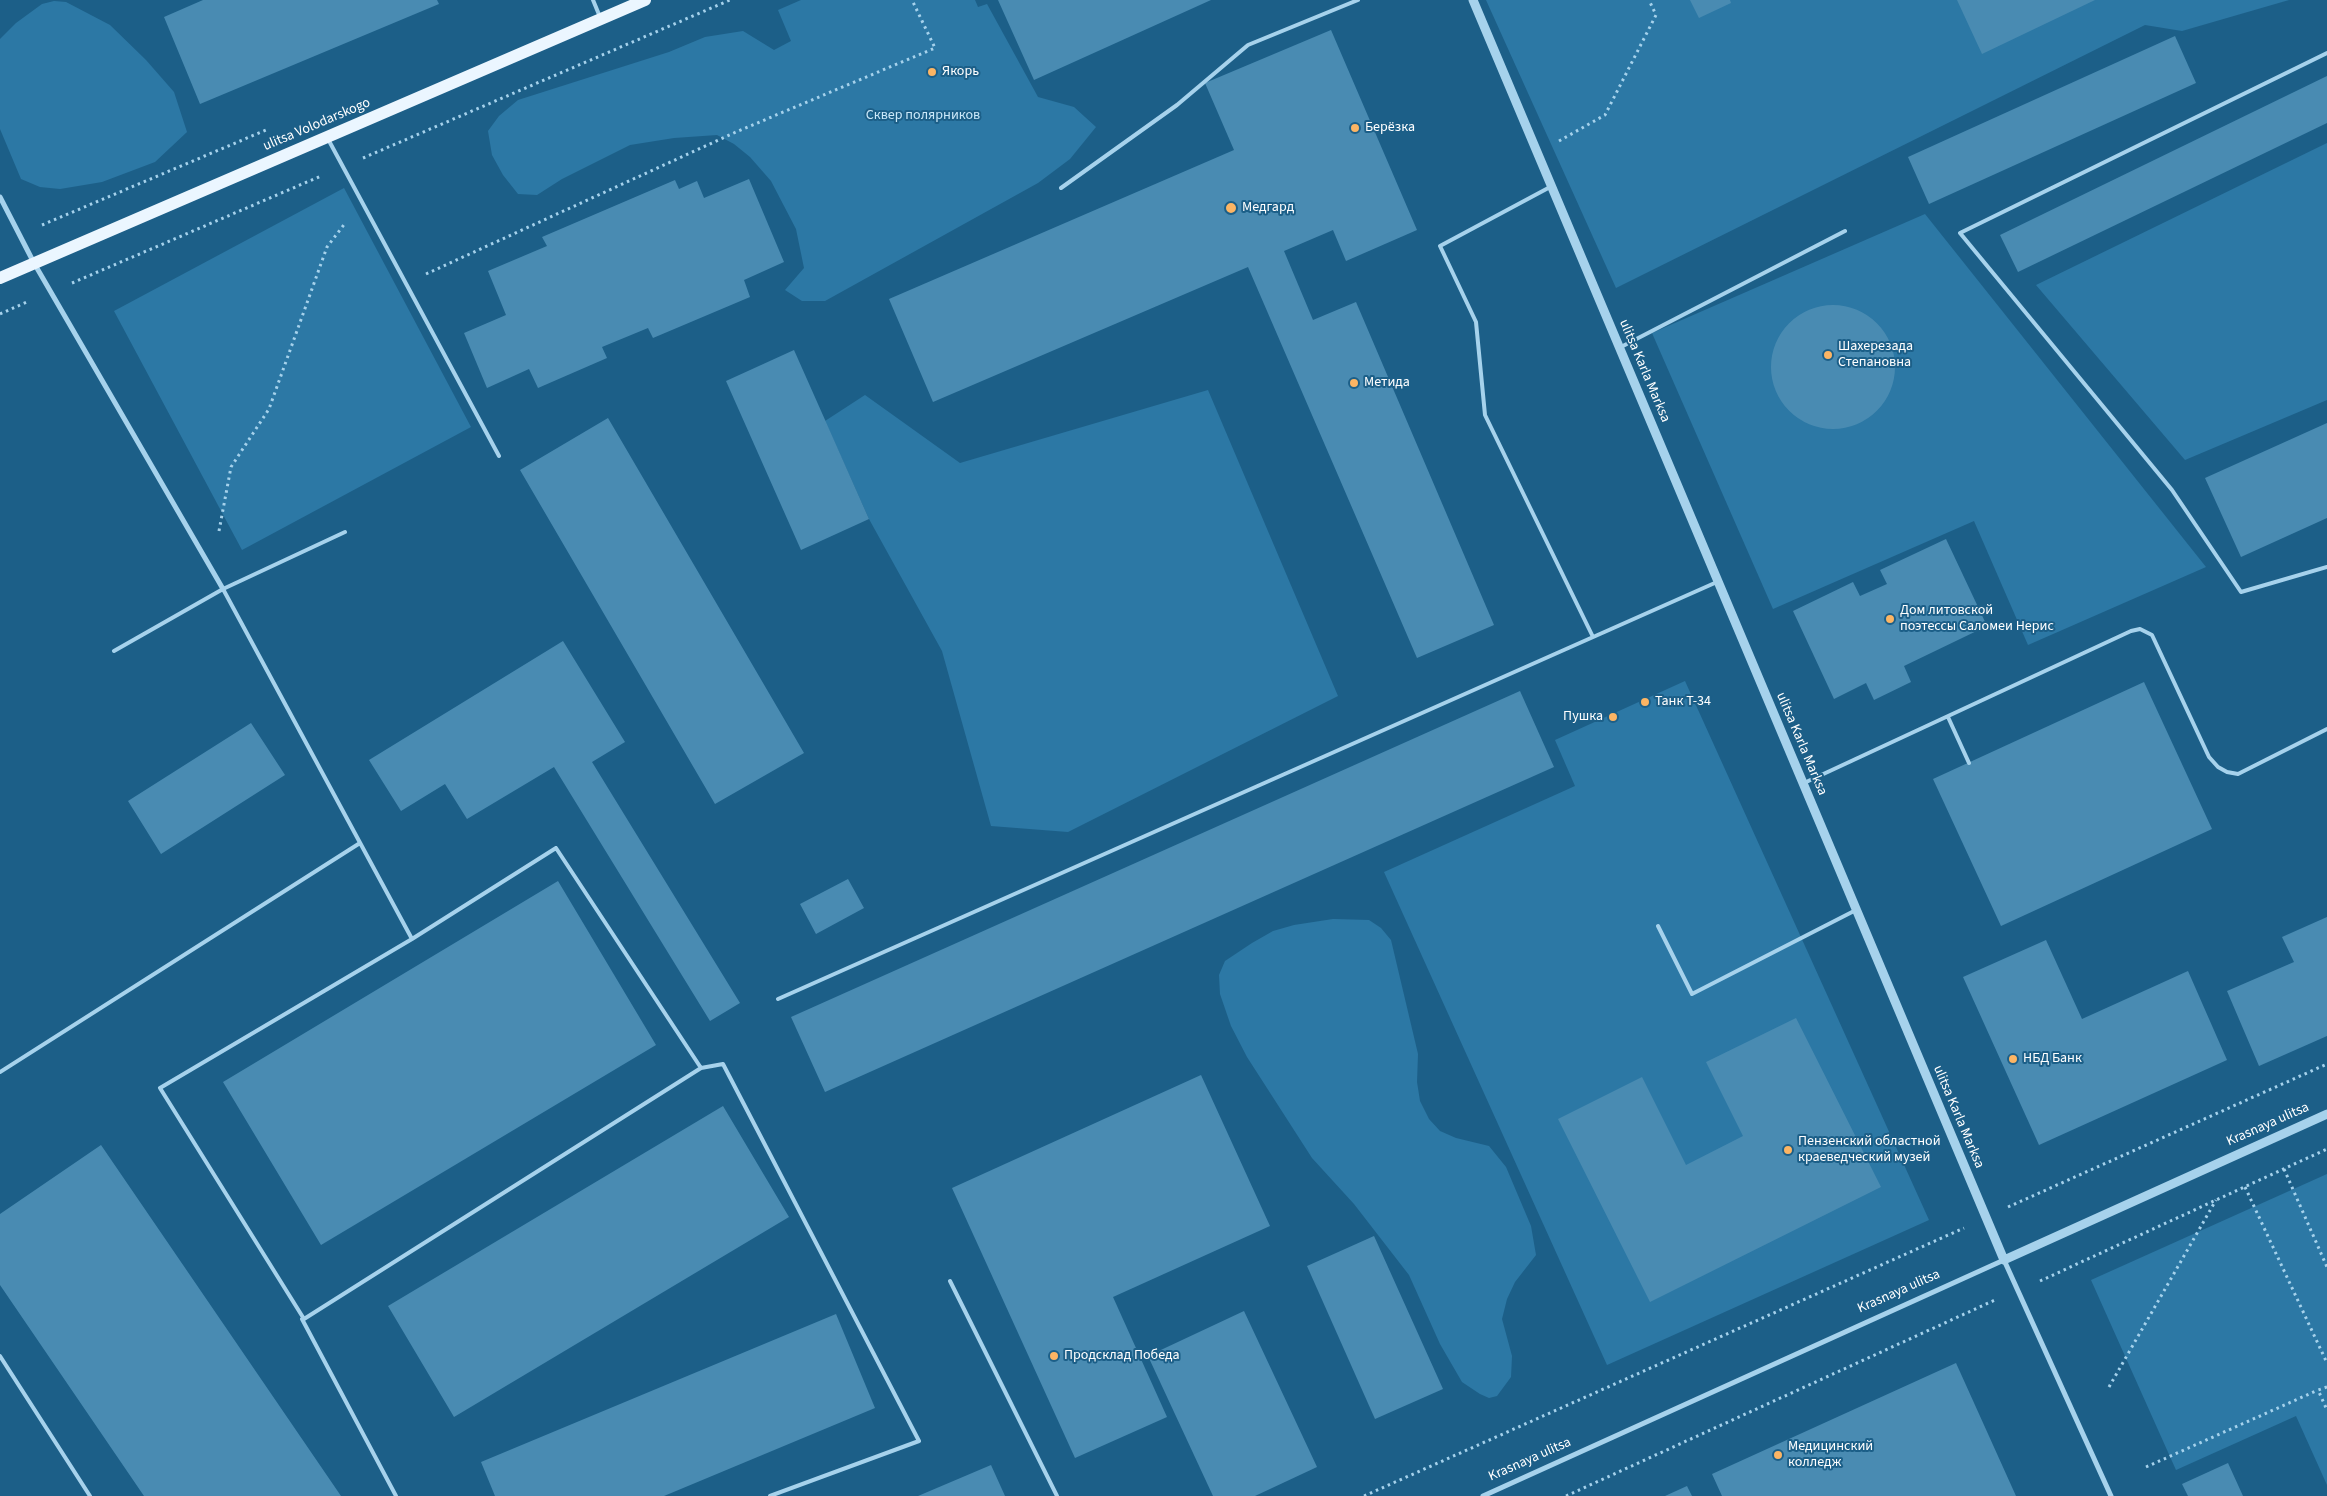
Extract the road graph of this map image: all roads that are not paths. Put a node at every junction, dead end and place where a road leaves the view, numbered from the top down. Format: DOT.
graph roads {
  1 [pos="593,0"];
  2 [pos="646,0"];
  3 [pos="1358,0"];
  4 [pos="1473,0"];
  5 [pos="601,19"];
  6 [pos="2327,52"];
  7 [pos="327,137"];
  8 [pos="1552,186"];
  9 [pos="1061,188"];
  10 [pos="0,198"];
  11 [pos="1845,231"];
  12 [pos="34,263"];
  13 [pos="0,278"];
  14 [pos="1619,348"];
  15 [pos="498,456"];
  16 [pos="345,532"];
  17 [pos="2327,567"];
  18 [pos="1718,582"];
  19 [pos="223,589"];
  20 [pos="1593,637"];
  21 [pos="114,651"];
  22 [pos="1948,716"];
  23 [pos="2327,728"];
  24 [pos="1969,763"];
  25 [pos="1803,784"];
  26 [pos="360,843"];
  27 [pos="1856,910"];
  28 [pos="1658,926"];
  29 [pos="412,939"];
  30 [pos="778,999"];
  31 [pos="701,1068"];
  32 [pos="0,1072"];
  33 [pos="2327,1114"];
  34 [pos="2004,1260"];
  35 [pos="950,1281"];
  36 [pos="295,1304"];
  37 [pos="0,1356"];
  38 [pos="90,1496"];
  39 [pos="396,1496"];
  40 [pos="770,1496"];
  41 [pos="1057,1496"];
  42 [pos="1483,1496"];
  43 [pos="2111,1496"];
  1 -- 5 [label="lane"];
  2 -- 5 [label="main road, ulitsa Volodarskogo"];
  3 -- 9 [label="lane"];
  4 -- 8 [label="street, ulitsa Karla Marksa"];
  5 -- 7 [label="main road, ulitsa Volodarskogo"];
  6 -- 17 [label="lane"];
  7 -- 12 [label="main road, ulitsa Volodarskogo"];
  7 -- 15 [label="lane"];
  8 -- 14 [label="street, ulitsa Karla Marksa"];
  8 -- 20 [label="lane"];
  10 -- 12 [label="street"];
  11 -- 14 [label="lane"];
  12 -- 13 [label="main road, ulitsa Volodarskogo"];
  12 -- 19 [label="street"];
  14 -- 18 [label="street, ulitsa Karla Marksa"];
  16 -- 19 [label="lane"];
  18 -- 20 [label="lane"];
  18 -- 25 [label="street, ulitsa Karla Marksa"];
  19 -- 21 [label="lane"];
  19 -- 26 [label="lane"];
  20 -- 30 [label="lane"];
  22 -- 23 [label="lane"];
  22 -- 24 [label="lane"];
  22 -- 25 [label="lane"];
  25 -- 27 [label="street, ulitsa Karla Marksa"];
  26 -- 29 [label="lane"];
  26 -- 32 [label="lane"];
  27 -- 28 [label="lane"];
  27 -- 34 [label="street, ulitsa Karla Marksa"];
  29 -- 31 [label="lane"];
  29 -- 36 [label="lane"];
  31 -- 36 [label="lane"];
  31 -- 40 [label="lane"];
  33 -- 34 [label="street, Krasnaya ulitsa"];
  34 -- 42 [label="street, Krasnaya ulitsa"];
  34 -- 43 [label="street, ulitsa Karla Marksa"];
  35 -- 41 [label="lane"];
  36 -- 39 [label="lane"];
  37 -- 38 [label="lane"];
}
